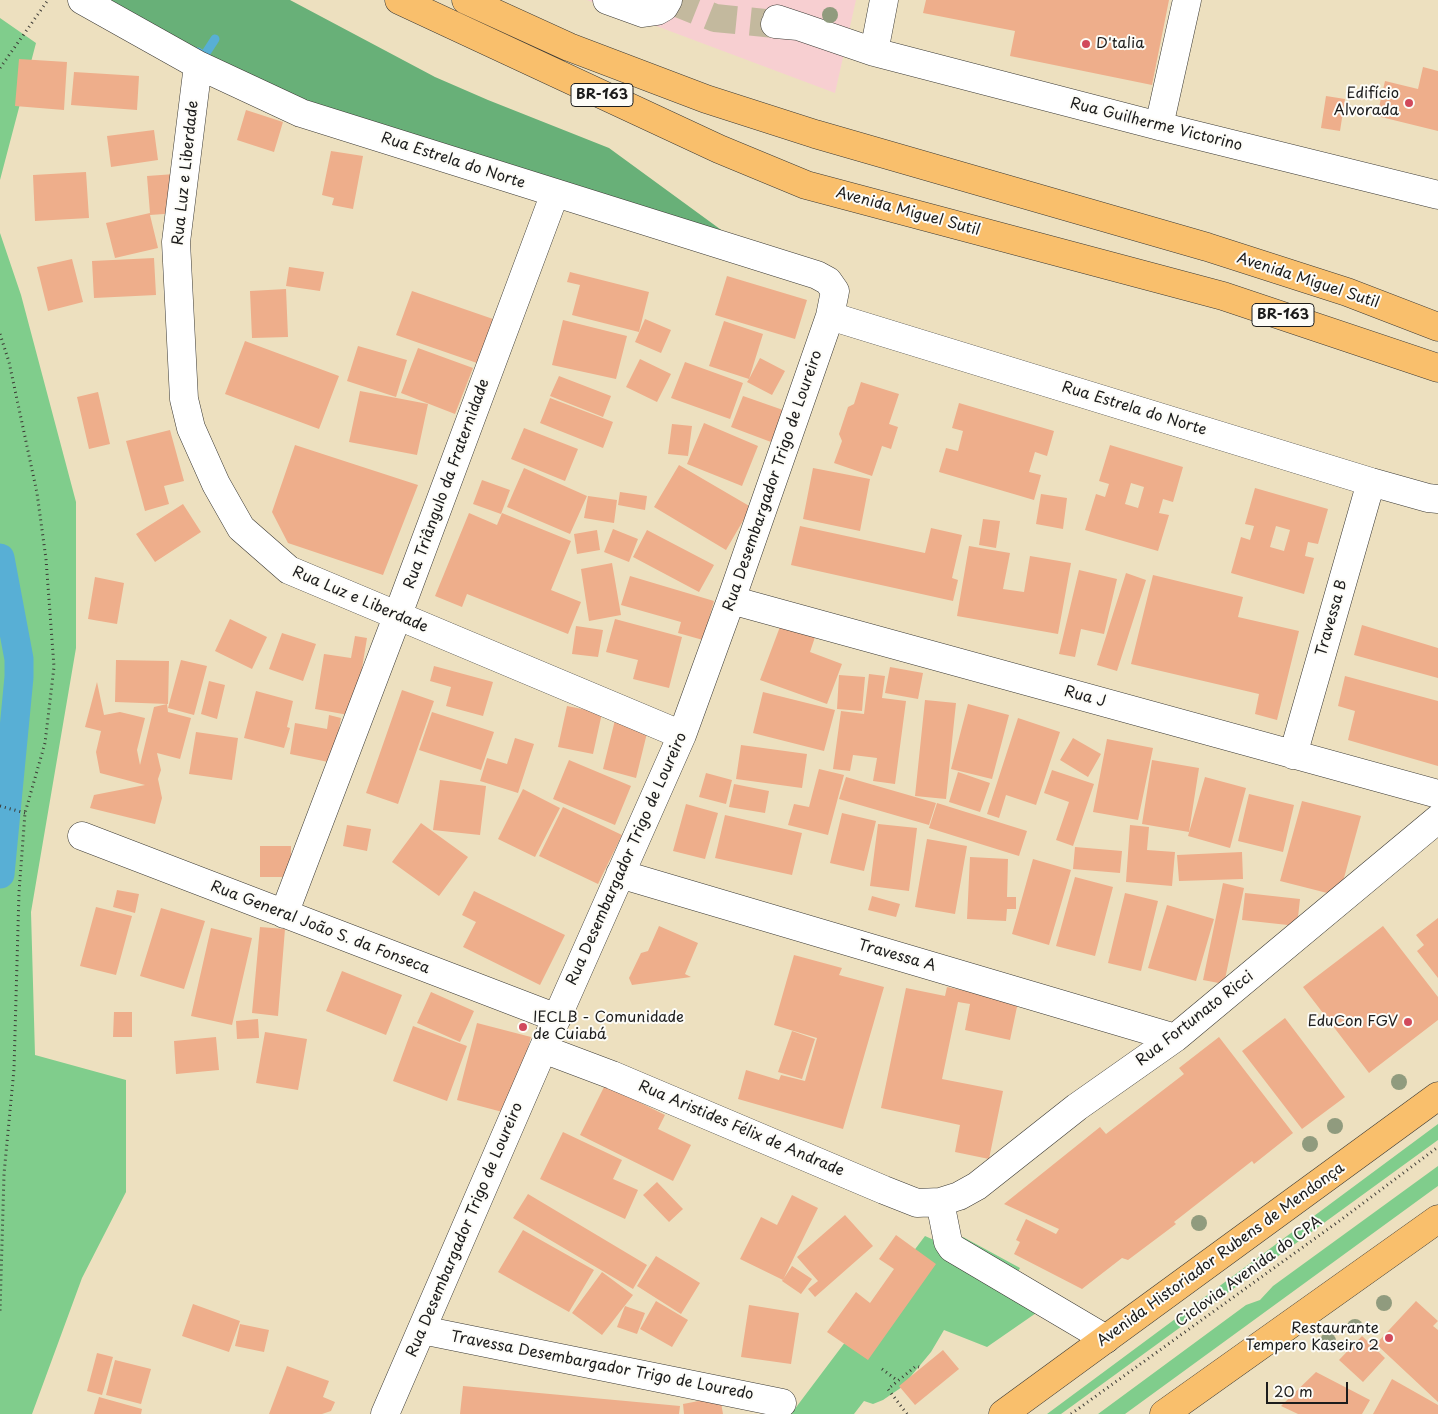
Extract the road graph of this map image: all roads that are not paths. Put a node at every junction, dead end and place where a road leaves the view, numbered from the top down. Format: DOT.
graph roads {
  1 [pos="82,0"];
  2 [pos="399,0"];
  3 [pos="466,0"];
  4 [pos="607,0"];
  5 [pos="668,0"];
  6 [pos="884,0"];
  7 [pos="1187,0"];
  8 [pos="783,23"];
  9 [pos="874,52"];
  10 [pos="198,65"];
  11 [pos="1159,126"];
  12 [pos="555,193"];
  13 [pos="1438,195"];
  14 [pos="833,303"];
  15 [pos="1438,327"];
  16 [pos="1438,368"];
  17 [pos="1371,482"];
  18 [pos="1438,499"];
  19 [pos="732,600"];
  20 [pos="397,616"];
  21 [pos="682,735"];
  22 [pos="1293,755"];
  23 [pos="1438,794"];
  24 [pos="1438,819"];
  25 [pos="82,836"];
  26 [pos="620,874"];
  27 [pos="284,914"];
  28 [pos="557,1018"];
  29 [pos="1175,1038"];
  30 [pos="543,1049"];
  31 [pos="1438,1096"];
  32 [pos="940,1202"];
  33 [pos="1438,1219"];
  34 [pos="422,1330"];
  35 [pos="1106,1339"];
  36 [pos="782,1403"];
  37 [pos="385,1414"];
  38 [pos="1003,1414"];
  39 [pos="1164,1414"];
  1 -- 10 [label="street, Rua Estrela do Norte"];
  2 -- 16 [label="main road, Avenida Miguel Sutil / BR-163"];
  3 -- 15 [label="main road, Avenida Miguel Sutil / BR-163"];
  4 -- 5 [label="street"];
  6 -- 9 [label="street"];
  7 -- 11 [label="street"];
  8 -- 9 [label="street, Rua Guilherme Victorino"];
  9 -- 11 [label="street, Rua Guilherme Victorino"];
  10 -- 12 [label="street, Rua Estrela do Norte"];
  10 -- 20 [label="street, Rua Luz e Liberdade"];
  11 -- 13 [label="street, Rua Guilherme Victorino"];
  12 -- 14 [label="street, Rua Estrela do Norte"];
  12 -- 20 [label="street, Rua Triângulo da Fraternidade"];
  14 -- 17 [label="street, Rua Estrela do Norte"];
  14 -- 19 [label="street, Rua Desembargador Trigo de Loureiro"];
  17 -- 18 [label="street, Rua Estrela do Norte"];
  17 -- 22 [label="street, Travessa B"];
  19 -- 21 [label="street, Rua Desembargador Trigo de Loureiro"];
  19 -- 22 [label="street, Rua J"];
  20 -- 21 [label="street, Rua Luz e Liberdade"];
  20 -- 27 [label="street, Rua Triângulo da Fraternidade"];
  21 -- 26 [label="street, Rua Desembargador Trigo de Loureiro"];
  22 -- 23 [label="street, Rua J"];
  24 -- 29 [label="street, Rua Fortunato Ricci"];
  25 -- 27 [label="street, Rua General João S. da Fonseca"];
  26 -- 28 [label="street, Rua Desembargador Trigo de Loureiro"];
  26 -- 29 [label="street, Travessa A"];
  27 -- 28 [label="street, Rua General João S. da Fonseca"];
  28 -- 30 [label="street, Rua Desembargador Trigo de Loureiro"];
  29 -- 32 [label="street, Rua Fortunato Ricci"];
  30 -- 32 [label="street, Rua Aristides Félix de Andrade"];
  30 -- 34 [label="street, Rua Desembargador Trigo de Loureiro"];
  31 -- 35 [label="main road, Avenida Historiador Rubens de Mendonça"];
  32 -- 35 [label="street"];
  33 -- 39 [label="main road"];
  34 -- 36 [label="street, Travessa Desembargador Trigo de Louredo"];
  34 -- 37 [label="street, Rua Desembargador Trigo de Loureiro"];
  35 -- 38 [label="main road, Avenida Historiador Rubens de Mendonça"];
}
